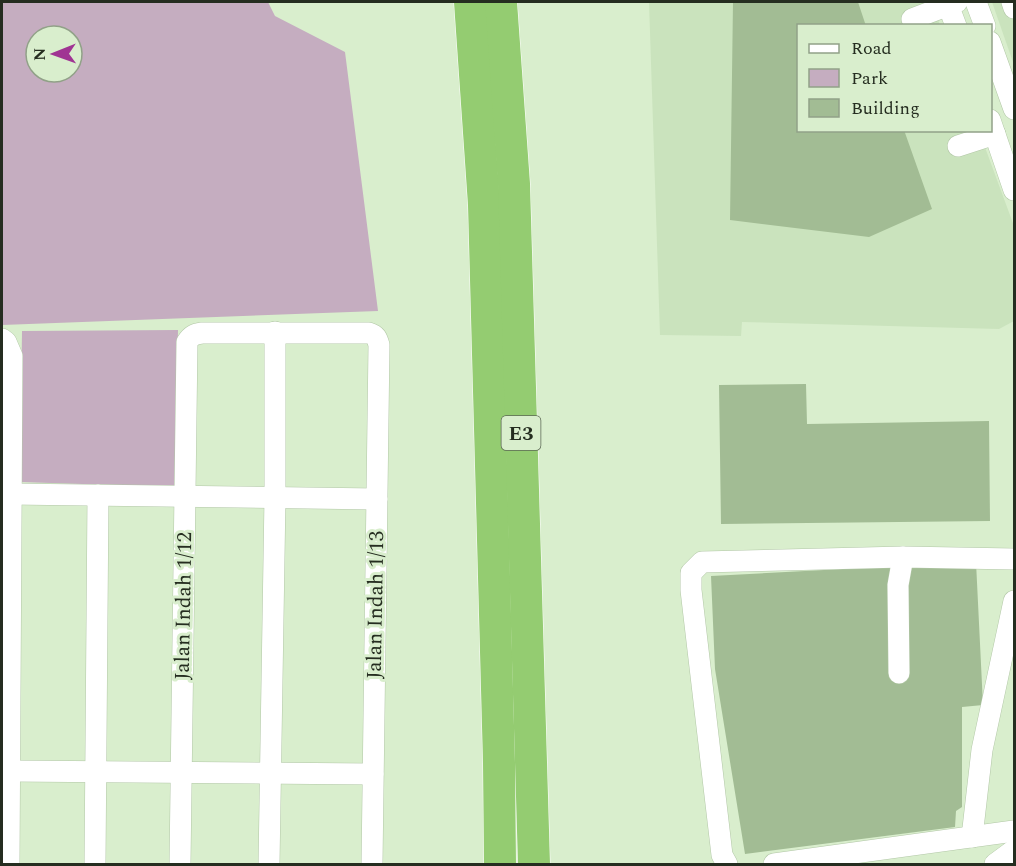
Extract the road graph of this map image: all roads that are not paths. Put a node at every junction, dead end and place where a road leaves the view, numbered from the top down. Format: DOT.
graph roads {
  1 [pos="470,2"];
  2 [pos="501,2"];
  3 [pos="976,2"];
  4 [pos="1012,2"];
  5 [pos="951,3"];
  6 [pos="1014,8"];
  7 [pos="912,19"];
  8 [pos="956,24"];
  9 [pos="984,24"];
  10 [pos="992,48"];
  11 [pos="1014,109"];
  12 [pos="993,127"];
  13 [pos="984,132"];
  14 [pos="958,146"];
  15 [pos="1014,190"];
  16 [pos="276,332"];
  17 [pos="4,341"];
  18 [pos="11,494"];
  19 [pos="98,495"];
  20 [pos="184,496"];
  21 [pos="275,497"];
  22 [pos="377,499"];
  23 [pos="903,557"];
  24 [pos="1014,558"];
  25 [pos="6,562"];
  26 [pos="1014,601"];
  27 [pos="899,673"];
  28 [pos="7,766"];
  29 [pos="96,772"];
  30 [pos="181,772"];
  31 [pos="270,773"];
  32 [pos="373,774"];
  33 [pos="1014,831"];
  34 [pos="972,837"];
  35 [pos="1014,848"];
  36 [pos="9,864"];
  37 [pos="95,864"];
  38 [pos="180,864"];
  39 [pos="268,864"];
  40 [pos="372,864"];
  41 [pos="500,864"];
  42 [pos="534,864"];
  43 [pos="727,864"];
  44 [pos="774,864"];
  45 [pos="996,864"];
  46 [pos="1013,864"];
  1 -- 41 [label="highway, E3"];
  2 -- 42 [label="highway, E3"];
  3 -- 9 [label="street"];
  4 -- 6 [label="street"];
  5 -- 7 [label="street"];
  5 -- 8 [label="street"];
  10 -- 11 [label="street"];
  12 -- 15 [label="street"];
  13 -- 14 [label="street"];
  16 -- 20 [label="street, Jalan Indah 1/12"];
  16 -- 21 [label="street"];
  16 -- 22 [label="street, Jalan Indah 1/13"];
  17 -- 18 [label="street"];
  18 -- 19 [label="street"];
  18 -- 25 [label="street"];
  19 -- 20 [label="street"];
  19 -- 29 [label="street"];
  20 -- 21 [label="street"];
  20 -- 30 [label="street, Jalan Indah 1/12"];
  21 -- 22 [label="street"];
  21 -- 31 [label="street"];
  22 -- 32 [label="street, Jalan Indah 1/13"];
  23 -- 24 [label="street"];
  23 -- 27 [label="street"];
  23 -- 43 [label="street"];
  25 -- 28 [label="street"];
  26 -- 34 [label="street"];
  28 -- 29 [label="street"];
  28 -- 36 [label="street"];
  29 -- 30 [label="street"];
  29 -- 37 [label="street"];
  30 -- 31 [label="street"];
  30 -- 38 [label="street, Jalan Indah 1/12"];
  31 -- 32 [label="street"];
  31 -- 39 [label="street"];
  32 -- 40 [label="street, Jalan Indah 1/13"];
  33 -- 34 [label="street"];
  34 -- 44 [label="street"];
  35 -- 45 [label="street"];
  35 -- 46 [label="street"];
}
